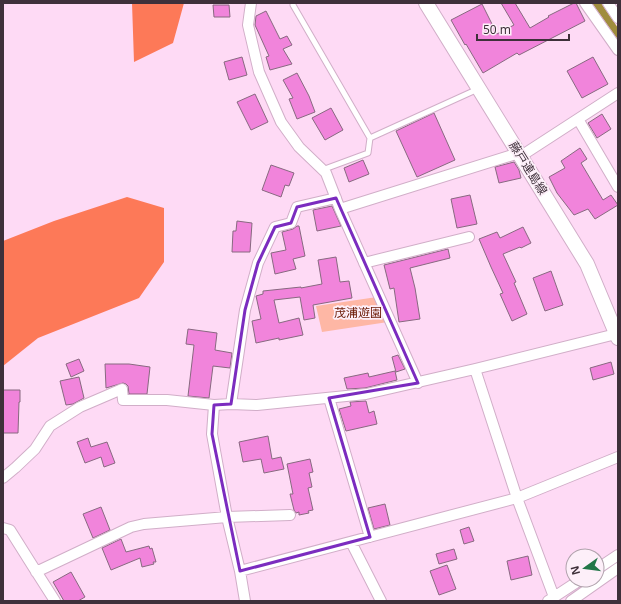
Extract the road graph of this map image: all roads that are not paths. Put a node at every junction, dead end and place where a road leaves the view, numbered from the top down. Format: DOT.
graph roads {
  1 [pos="251,3"];
  2 [pos="293,3"];
  3 [pos="426,3"];
  4 [pos="585,3"];
  5 [pos="608,3"];
  6 [pos="618,18"];
  7 [pos="618,50"];
  8 [pos="479,89"];
  9 [pos="618,93"];
  10 [pos="578,119"];
  11 [pos="370,138"];
  12 [pos="520,154"];
  13 [pos="322,170"];
  14 [pos="618,187"];
  15 [pos="336,198"];
  16 [pos="340,209"];
  17 [pos="469,237"];
  18 [pos="364,262"];
  19 [pos="617,336"];
  20 [pos="475,369"];
  21 [pos="418,383"];
  22 [pos="330,398"];
  23 [pos="231,404"];
  24 [pos="214,405"];
  25 [pos="618,457"];
  26 [pos="3,478"];
  27 [pos="517,498"];
  28 [pos="290,515"];
  29 [pos="227,517"];
  30 [pos="3,528"];
  31 [pos="370,537"];
  32 [pos="351,542"];
  33 [pos="618,555"];
  34 [pos="605,564"];
  35 [pos="618,568"];
  36 [pos="240,571"];
  37 [pos="36,572"];
  38 [pos="568,588"];
  39 [pos="551,599"];
  40 [pos="56,601"];
  41 [pos="244,601"];
  42 [pos="381,601"];
  43 [pos="570,601"];
  1 -- 13 [label="street"];
  2 -- 11 [label="lane"];
  3 -- 8 [label="main road, 藤戸連島線"];
  4 -- 7 [label="street"];
  5 -- 6 [label="street"];
  8 -- 11 [label="lane"];
  8 -- 12 [label="main road, 藤戸連島線"];
  9 -- 10 [label="street"];
  10 -- 12 [label="street"];
  10 -- 14 [label="street"];
  11 -- 13 [label="lane"];
  12 -- 16 [label="street"];
  12 -- 19 [label="main road, 藤戸連島線"];
  13 -- 15 [label="street"];
  15 -- 16 [label="street"];
  15 -- 23 [label="street"];
  16 -- 18 [label="street"];
  17 -- 18 [label="street"];
  18 -- 21 [label="street"];
  19 -- 20 [label="street"];
  20 -- 21 [label="street"];
  20 -- 27 [label="street"];
  21 -- 22 [label="street"];
  22 -- 23 [label="street"];
  22 -- 31 [label="street"];
  23 -- 24 [label="street"];
  24 -- 26 [label="street"];
  24 -- 29 [label="street"];
  25 -- 27 [label="street"];
  27 -- 31 [label="street"];
  27 -- 39 [label="street"];
  28 -- 29 [label="street"];
  29 -- 36 [label="street"];
  29 -- 37 [label="street"];
  30 -- 37 [label="street"];
  31 -- 32 [label="street"];
  32 -- 36 [label="street"];
  32 -- 42 [label="street"];
  33 -- 34 [label="street"];
  35 -- 43 [label="street"];
  36 -- 41 [label="street"];
  37 -- 40 [label="street"];
  38 -- 39 [label="street"];
}
